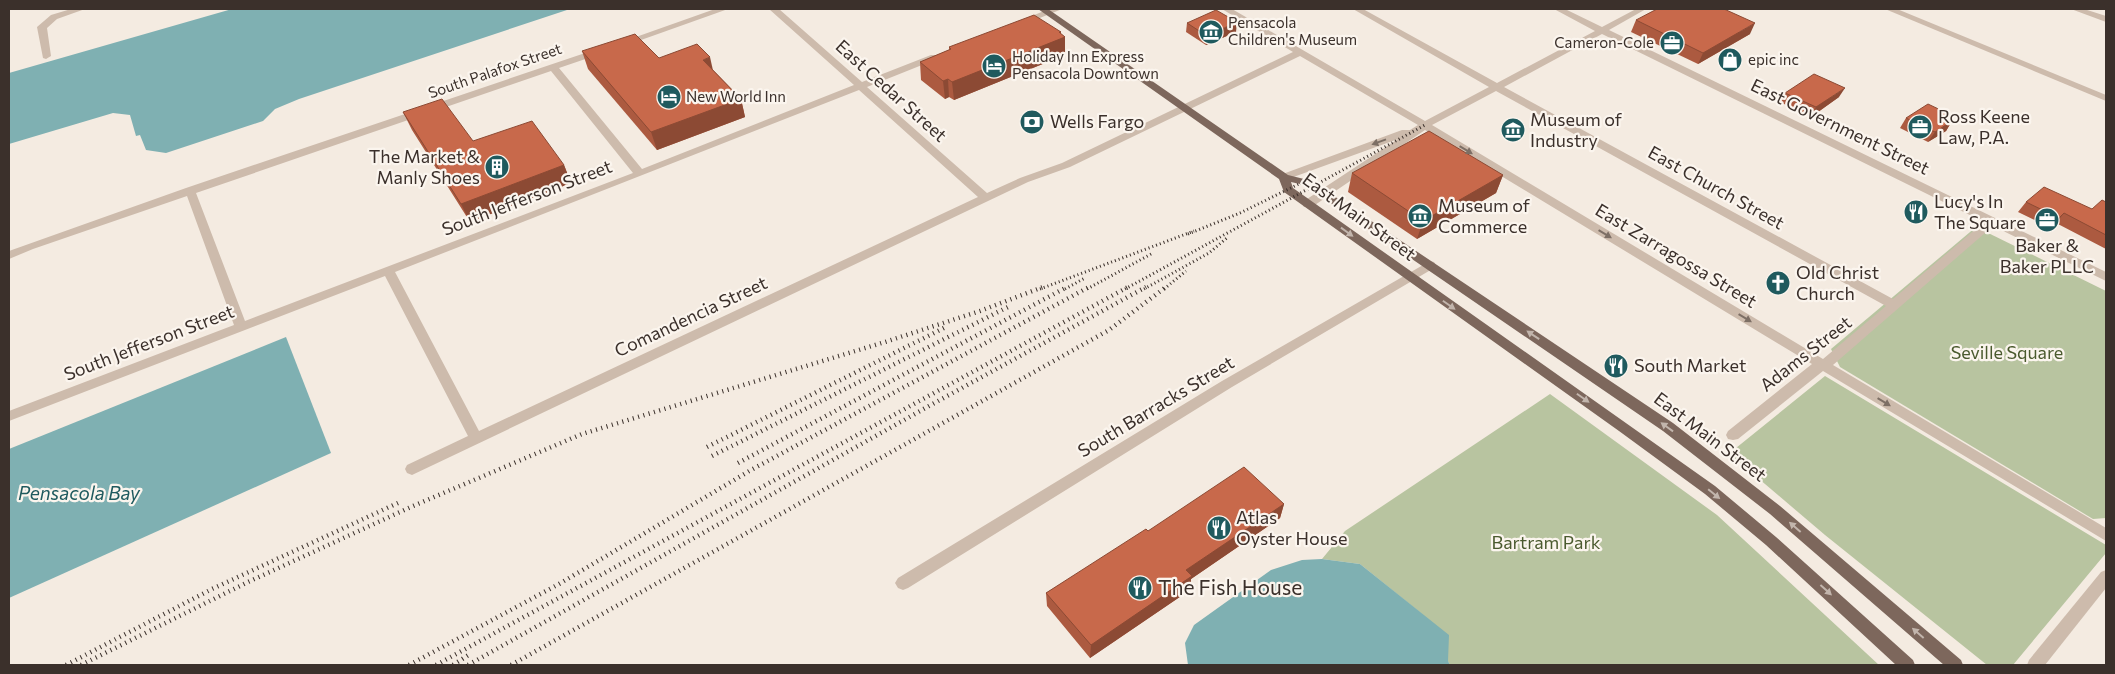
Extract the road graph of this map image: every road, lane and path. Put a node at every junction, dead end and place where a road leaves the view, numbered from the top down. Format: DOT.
graph roads {
  1 [pos="80,9"];
  2 [pos="723,9"];
  3 [pos="774,9"];
  4 [pos="1226,9"];
  5 [pos="1357,9"];
  6 [pos="1558,9"];
  7 [pos="1642,9"];
  8 [pos="1890,9"];
  9 [pos="1914,9"];
  10 [pos="2076,9"];
  11 [pos="1049,10"];
  12 [pos="1905,15"];
  13 [pos="2106,19"];
  14 [pos="1012,26"];
  15 [pos="1602,30"];
  16 [pos="1299,53"];
  17 [pos="941,55"];
  18 [pos="46,56"];
  19 [pos="553,67"];
  20 [pos="861,86"];
  21 [pos="1495,86"];
  22 [pos="2106,98"];
  23 [pos="1183,108"];
  24 [pos="1425,125"];
  25 [pos="640,174"];
  26 [pos="1284,177"];
  27 [pos="190,190"];
  28 [pos="1324,194"];
  29 [pos="986,198"];
  30 [pos="1308,204"];
  31 [pos="1992,221"];
  32 [pos="29,246"];
  33 [pos="9,250"];
  34 [pos="9,255"];
  35 [pos="1430,265"];
  36 [pos="388,270"];
  37 [pos="1409,277"];
  38 [pos="2106,277"];
  39 [pos="1894,305"];
  40 [pos="240,326"];
  41 [pos="1822,365"];
  42 [pos="9,416"];
  43 [pos="1733,435"];
  44 [pos="476,438"];
  45 [pos="412,468"];
  46 [pos="2106,535"];
  47 [pos="2106,577"];
  48 [pos="903,583"];
  49 [pos="1907,665"];
  50 [pos="1955,665"];
  51 [pos="2034,665"];
  1 -- 18 [label="street"];
  2 -- 19 [label="street, South Palafox Street"];
  3 -- 20 [label="street, East Cedar Street"];
  4 -- 16 [label="street, East Zarragossa Street"];
  5 -- 21 [label="street, East Church Street"];
  6 -- 15 [label="street, East Government Street"];
  7 -- 15 [label="street"];
  8 -- 12 [label="street"];
  9 -- 12 [label="street"];
  10 -- 13 [label="street"];
  11 -- 14 [label="street"];
  11 -- 23 [label="main road"];
  12 -- 22 [label="street"];
  15 -- 21 [label="street"];
  15 -- 31 [label="street, East Government Street"];
  16 -- 23 [label="street, Comandencia Street"];
  16 -- 24 [label="street, East Zarragossa Street"];
  17 -- 20 [label="street, South Jefferson Street"];
  19 -- 25 [label="street"];
  19 -- 27 [label="street, South Palafox Street"];
  20 -- 25 [label="street, South Jefferson Street"];
  20 -- 29 [label="street, East Cedar Street"];
  21 -- 24 [label="street"];
  21 -- 39 [label="street, East Church Street"];
  23 -- 26 [label="main road"];
  23 -- 29 [label="street, Comandencia Street"];
  24 -- 26 [label="street, one-way"];
  24 -- 28 [label="street"];
  24 -- 41 [label="street, East Zarragossa Street, one-way"];
  25 -- 36 [label="street, South Jefferson Street"];
  26 -- 28 [label="main road, East Main Street"];
  26 -- 30 [label="main road, East Main Street"];
  27 -- 32 [label="street, South Palafox Street"];
  27 -- 40 [label="street"];
  28 -- 30 [label="street"];
  28 -- 35 [label="main road, East Main Street"];
  29 -- 44 [label="street, Comandencia Street"];
  30 -- 37 [label="main road, East Main Street, one-way"];
  31 -- 38 [label="street, East Government Street"];
  31 -- 39 [label="street, Adams Street"];
  32 -- 33 [label="street, South Palafox Street"];
  32 -- 34 [label="street, South Palafox Street"];
  35 -- 37 [label="street, South Barracks Street"];
  50 -- 35 [label="main road, East Main Street, one-way"];
  36 -- 40 [label="street, South Jefferson Street"];
  36 -- 44 [label="street"];
  37 -- 48 [label="street, South Barracks Street"];
  37 -- 49 [label="main road, East Main Street, one-way"];
  39 -- 41 [label="street, Adams Street"];
  40 -- 42 [label="street, South Jefferson Street"];
  41 -- 43 [label="street, Adams Street"];
  41 -- 46 [label="street, East Zarragossa Street, one-way"];
  44 -- 45 [label="street, Comandencia Street"];
  47 -- 51 [label="street"];
}
